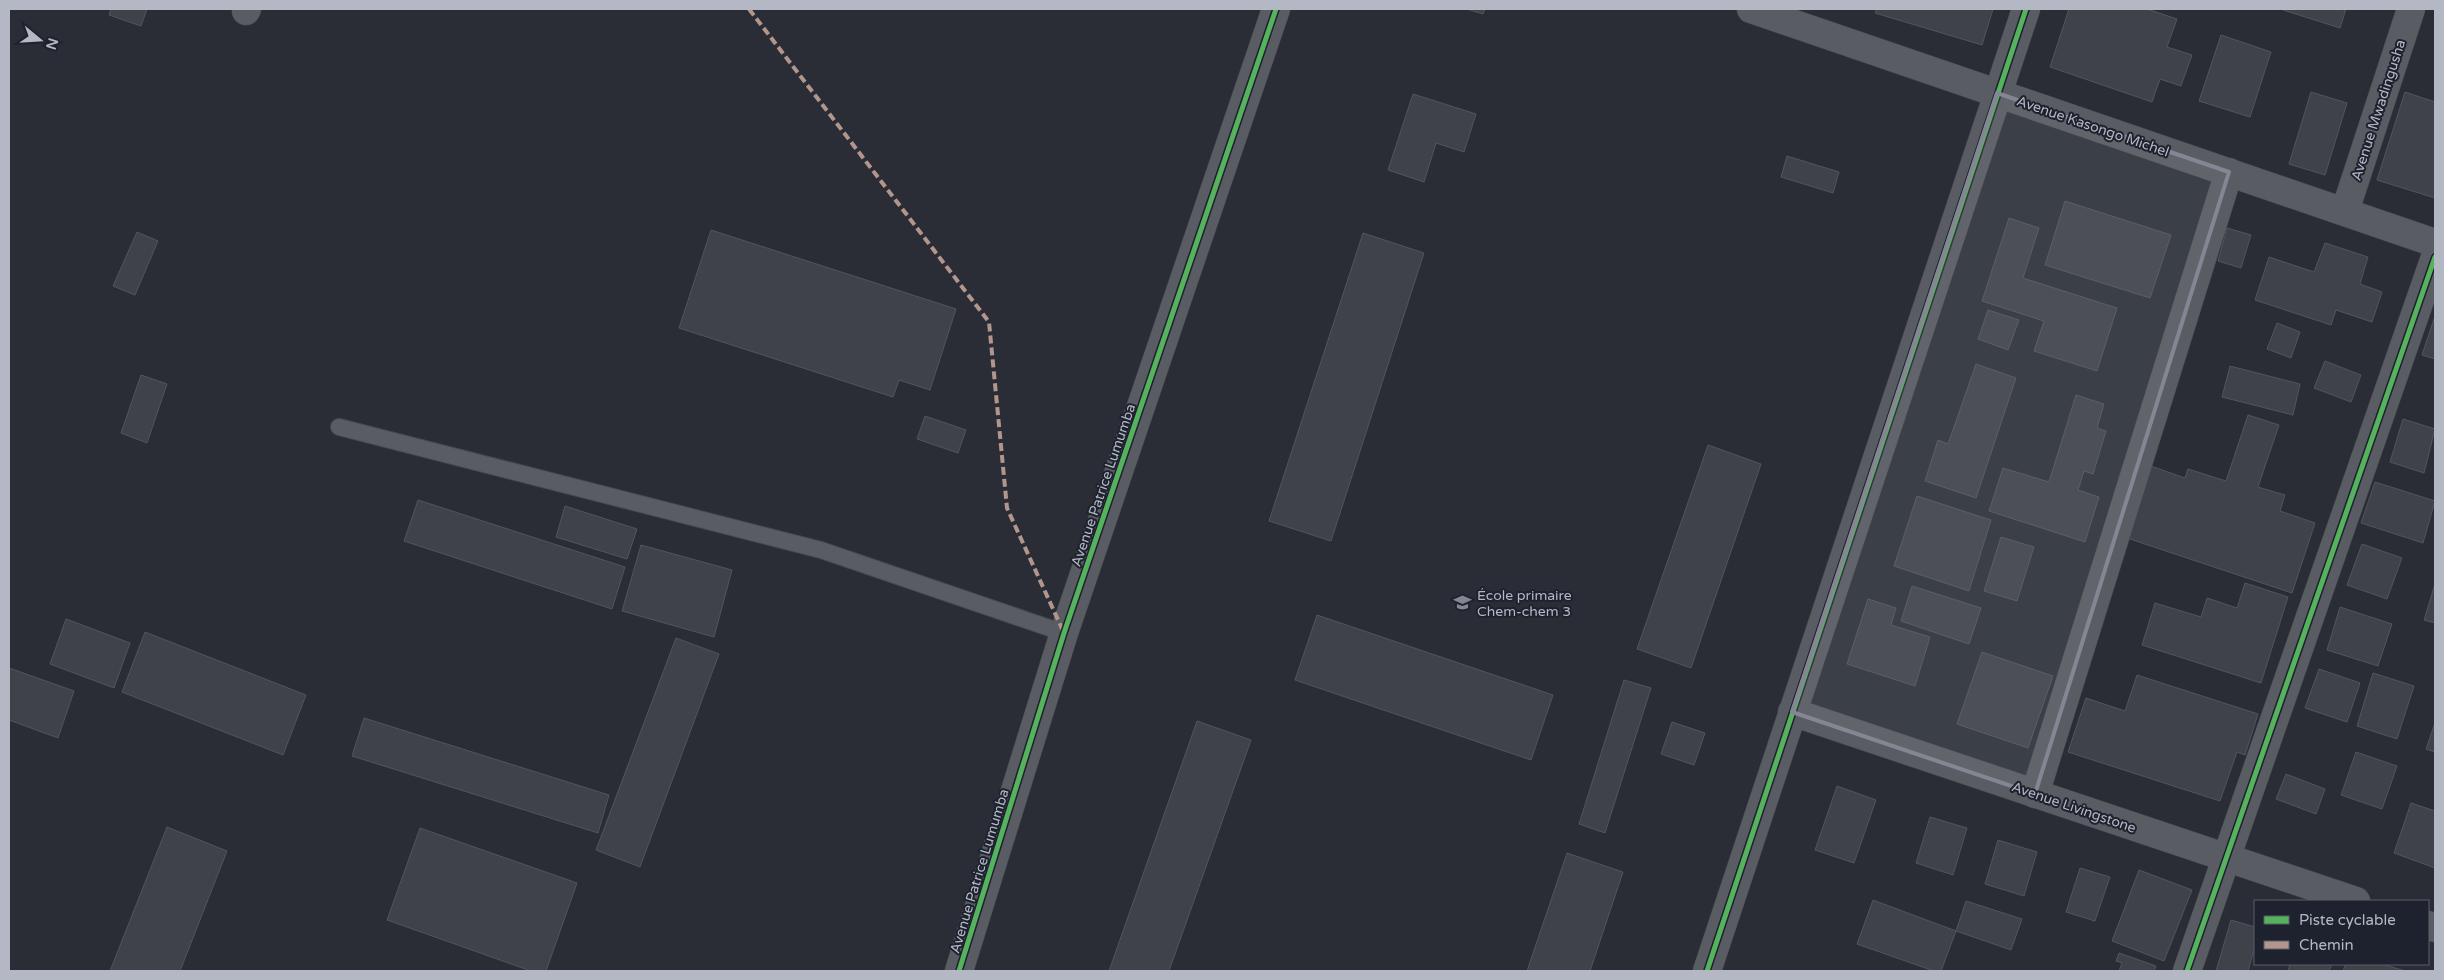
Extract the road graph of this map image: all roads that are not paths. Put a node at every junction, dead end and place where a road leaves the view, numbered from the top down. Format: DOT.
graph roads {
  1 [pos="1276,9"];
  2 [pos="1751,9"];
  3 [pos="2026,9"];
  4 [pos="2411,9"];
  5 [pos="1998,93"];
  6 [pos="2229,172"];
  7 [pos="2345,211"];
  8 [pos="2435,243"];
  9 [pos="2435,257"];
  10 [pos="339,427"];
  11 [pos="1064,633"];
  12 [pos="1792,712"];
  13 [pos="2035,794"];
  14 [pos="2226,858"];
  15 [pos="2353,900"];
  16 [pos="959,971"];
  17 [pos="1707,971"];
  18 [pos="2187,971"];
  1 -- 11 [label="street, Avenue Patrice Lumumba"];
  2 -- 5 [label="street, Avenue Kasongo Michel"];
  3 -- 5 [label="street"];
  4 -- 7 [label="street, Avenue Mwadingusha"];
  5 -- 6 [label="street, Avenue Kasongo Michel"];
  5 -- 12 [label="street"];
  6 -- 7 [label="street, Avenue Kasongo Michel"];
  6 -- 13 [label="street"];
  7 -- 8 [label="street, Avenue Kasongo Michel"];
  9 -- 14 [label="street"];
  10 -- 11 [label="lane"];
  11 -- 16 [label="street, Avenue Patrice Lumumba"];
  12 -- 13 [label="street, Avenue Livingstone"];
  12 -- 17 [label="street"];
  13 -- 14 [label="street, Avenue Livingstone"];
  14 -- 15 [label="street, Avenue Livingstone"];
  14 -- 18 [label="street"];
}
